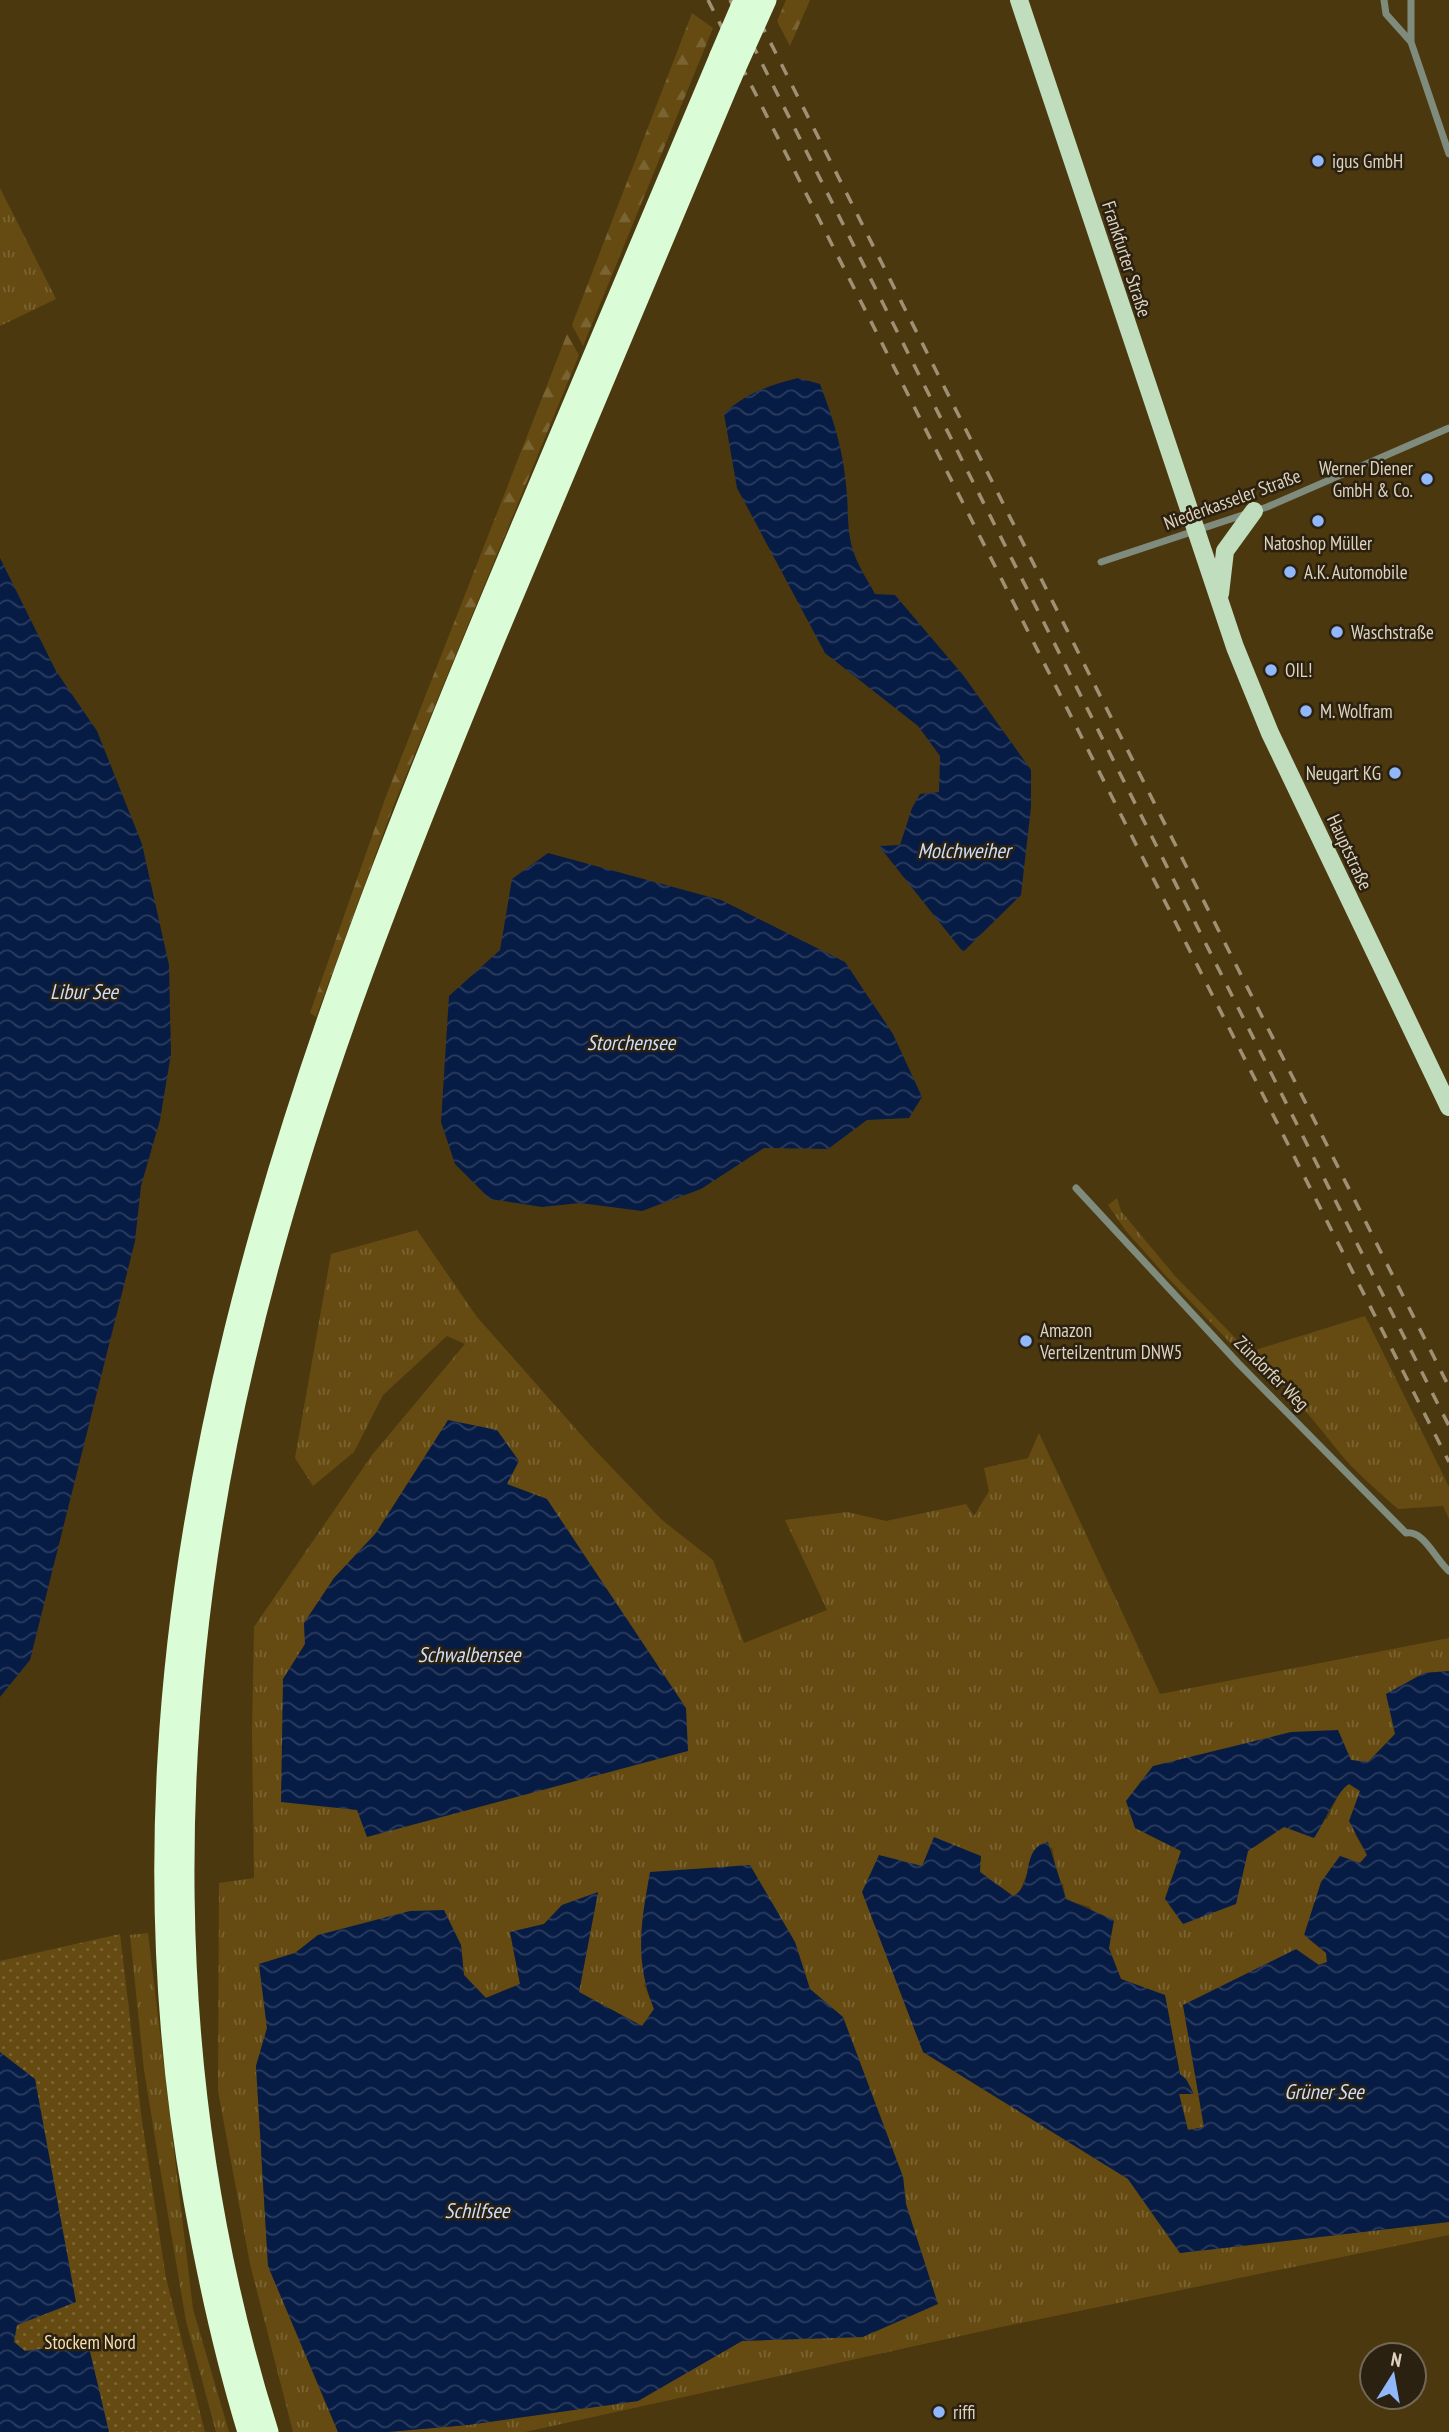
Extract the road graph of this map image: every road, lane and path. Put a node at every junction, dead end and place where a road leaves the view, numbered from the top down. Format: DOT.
graph roads {
  1 [pos="766,0"];
  2 [pos="1019,0"];
  3 [pos="1384,0"];
  4 [pos="1411,0"];
  5 [pos="740,6"];
  6 [pos="1412,42"];
  7 [pos="1449,154"];
  8 [pos="1449,428"];
  9 [pos="1254,511"];
  10 [pos="1196,531"];
  11 [pos="1101,562"];
  12 [pos="1219,601"];
  13 [pos="1449,1107"];
  14 [pos="1076,1188"];
  15 [pos="1449,1571"];
  16 [pos="248,2432"];
  17 [pos="268,2432"];
  1 -- 17 [label="highway, bridge"];
  2 -- 10 [label="main road, Frankfurter Straße"];
  3 -- 6 [label="street"];
  4 -- 6 [label="street"];
  5 -- 16 [label="highway, bridge"];
  6 -- 7 [label="street"];
  8 -- 9 [label="street, Niederkasseler Straße"];
  9 -- 10 [label="street, Niederkasseler Straße"];
  9 -- 12 [label="main road"];
  10 -- 11 [label="street, Niederkasseler Straße"];
  10 -- 12 [label="main road, Hauptstraße"];
  12 -- 13 [label="main road, Hauptstraße"];
  14 -- 15 [label="street, Zündorfer Weg"];
}
